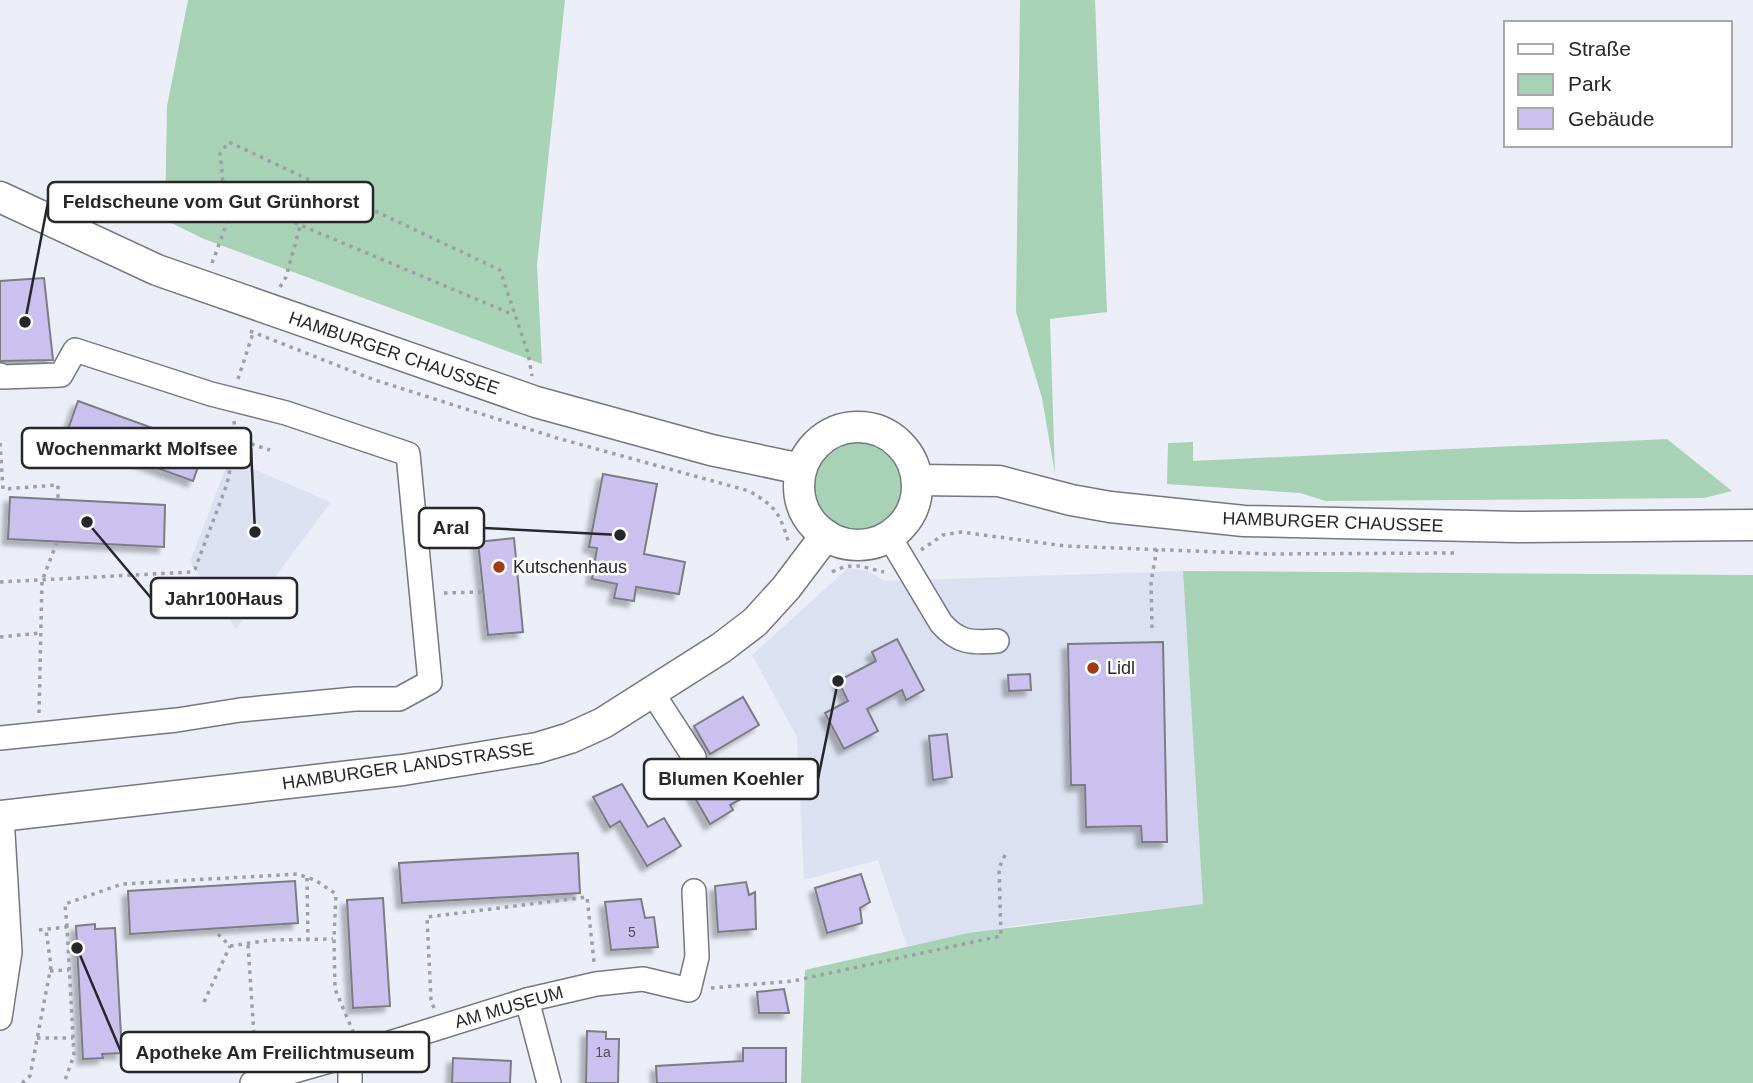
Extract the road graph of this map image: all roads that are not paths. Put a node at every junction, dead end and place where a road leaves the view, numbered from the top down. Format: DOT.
graph roads {
  1 [pos="0,197"];
  2 [pos="0,374"];
  3 [pos="801,469"];
  4 [pos="917,480"];
  5 [pos="1753,525"];
  6 [pos="826,535"];
  7 [pos="897,548"];
  8 [pos="997,641"];
  9 [pos="652,692"];
  10 [pos="0,738"];
  11 [pos="694,757"];
  12 [pos="1,816"];
  13 [pos="694,891"];
  14 [pos="527,1000"];
  15 [pos="0,1018"];
  16 [pos="356,1054"];
  17 [pos="258,1081"];
  18 [pos="350,1083"];
  19 [pos="549,1083"];
  1 -- 3 [label="main road, HAMBURGER CHAUSSEE"];
  2 -- 10 [label="street"];
  3 -- 4 [label="main road"];
  3 -- 6 [label="main road"];
  4 -- 5 [label="main road, HAMBURGER CHAUSSEE"];
  4 -- 7 [label="main road"];
  6 -- 7 [label="main road"];
  6 -- 9 [label="main road, HAMBURGER LANDSTRASSE"];
  7 -- 8 [label="street"];
  9 -- 11 [label="street"];
  9 -- 12 [label="main road, HAMBURGER LANDSTRASSE"];
  12 -- 15 [label="street"];
  13 -- 14 [label="street, AM MUSEUM"];
  14 -- 16 [label="street, AM MUSEUM"];
  14 -- 19 [label="street"];
  16 -- 17 [label="street, AM MUSEUM"];
  16 -- 18 [label="street"];
}
